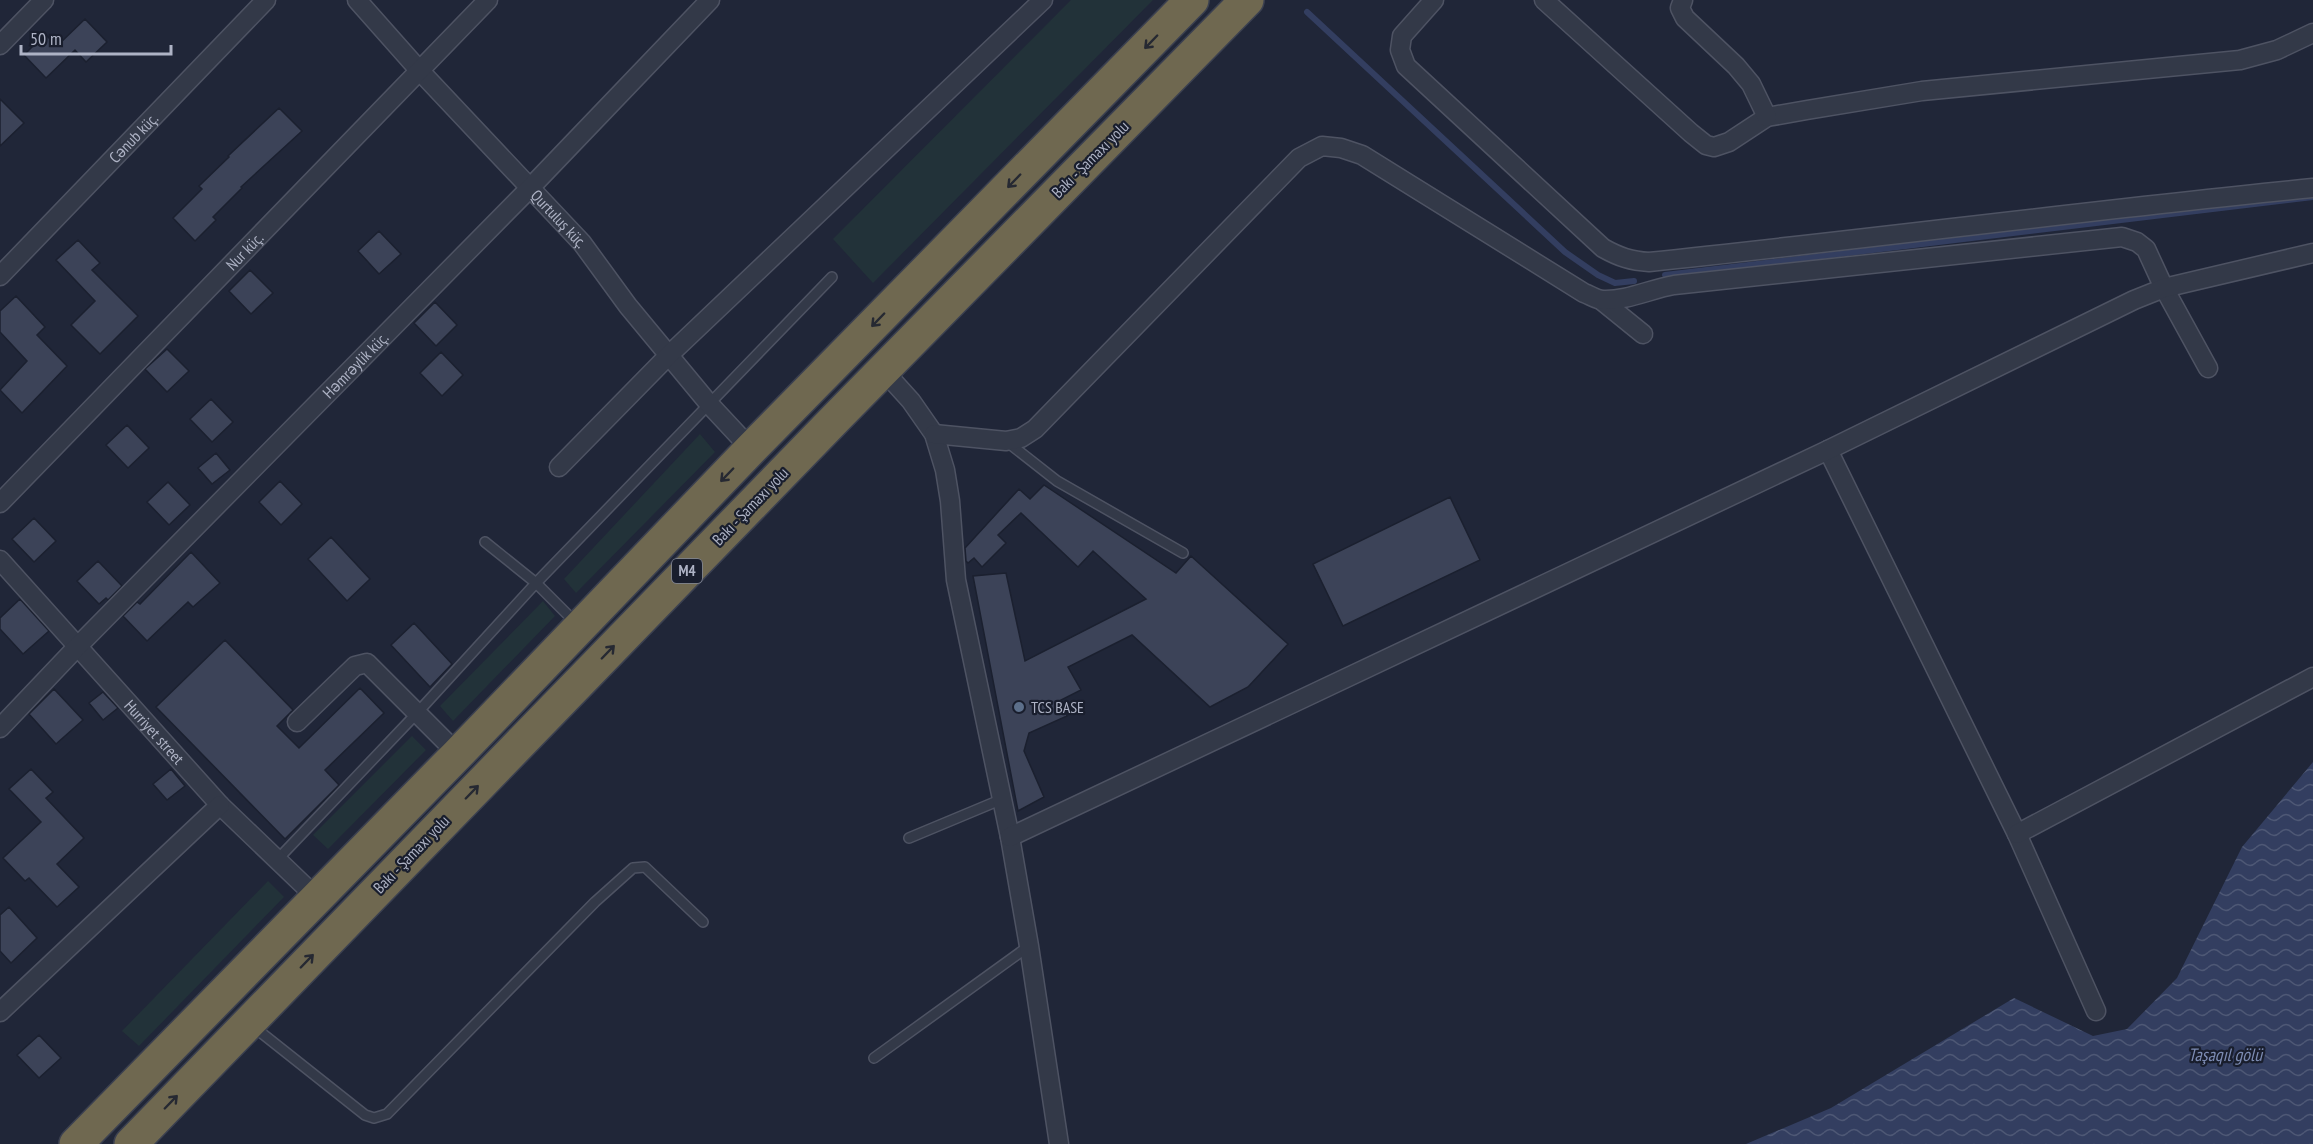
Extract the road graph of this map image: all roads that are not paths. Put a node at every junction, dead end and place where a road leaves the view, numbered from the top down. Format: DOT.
graph roads {
  1 [pos="44,0"];
  2 [pos="266,0"];
  3 [pos="357,0"];
  4 [pos="488,0"];
  5 [pos="710,0"];
  6 [pos="1043,0"];
  7 [pos="1192,0"];
  8 [pos="1247,0"];
  9 [pos="1434,0"];
  10 [pos="1544,0"];
  11 [pos="1683,0"];
  12 [pos="2313,33"];
  13 [pos="0,45"];
  14 [pos="419,70"];
  15 [pos="1767,117"];
  16 [pos="2313,188"];
  17 [pos="530,189"];
  18 [pos="2313,253"];
  19 [pos="1649,262"];
  20 [pos="0,276"];
  21 [pos="832,277"];
  22 [pos="1653,288"];
  23 [pos="2164,288"];
  24 [pos="1600,300"];
  25 [pos="1643,334"];
  26 [pos="669,355"];
  27 [pos="2208,368"];
  28 [pos="883,370"];
  29 [pos="710,405"];
  30 [pos="934,434"];
  31 [pos="1006,441"];
  32 [pos="751,449"];
  33 [pos="1828,450"];
  34 [pos="559,467"];
  35 [pos="0,503"];
  36 [pos="485,542"];
  37 [pos="1183,553"];
  38 [pos="0,560"];
  39 [pos="536,583"];
  40 [pos="579,627"];
  41 [pos="78,646"];
  42 [pos="2313,677"];
  43 [pos="418,712"];
  44 [pos="297,723"];
  45 [pos="0,728"];
  46 [pos="458,754"];
  47 [pos="1000,800"];
  48 [pos="220,806"];
  49 [pos="2017,834"];
  50 [pos="1010,837"];
  51 [pos="909,838"];
  52 [pos="276,861"];
  53 [pos="316,897"];
  54 [pos="703,922"];
  55 [pos="1029,946"];
  56 [pos="2096,1011"];
  57 [pos="0,1012"];
  58 [pos="247,1022"];
  59 [pos="874,1058"];
  60 [pos="76,1144"];
  61 [pos="131,1144"];
  62 [pos="1059,1144"];
  1 -- 13 [label="street"];
  2 -- 20 [label="street, Cənub küç."];
  3 -- 14 [label="street, Qurtuluş küç."];
  4 -- 14 [label="street, Nur küç."];
  5 -- 17 [label="street, Həmrəylik küç."];
  6 -- 26 [label="street"];
  7 -- 32 [label="highway, M4, one-way"];
  8 -- 28 [label="highway, Bakı - Şamaxı yolu / M4"];
  9 -- 19 [label="street"];
  10 -- 15 [label="street"];
  11 -- 15 [label="street"];
  12 -- 15 [label="street"];
  14 -- 17 [label="street, Qurtuluş küç."];
  14 -- 35 [label="street, Nur küç."];
  16 -- 19 [label="street"];
  17 -- 26 [label="street, Qurtuluş küç."];
  17 -- 41 [label="street, Həmrəylik küç."];
  18 -- 23 [label="street"];
  19 -- 22 [label="street"];
  21 -- 29 [label="lane"];
  22 -- 23 [label="street"];
  22 -- 24 [label="street"];
  23 -- 27 [label="street"];
  23 -- 33 [label="street"];
  24 -- 25 [label="street"];
  24 -- 31 [label="street"];
  26 -- 29 [label="street, Qurtuluş küç."];
  26 -- 34 [label="street"];
  28 -- 30 [label="street"];
  58 -- 28 [label="highway, Bakı - Şamaxı yolu / M4, one-way"];
  29 -- 32 [label="street, Qurtuluş küç."];
  29 -- 39 [label="lane"];
  30 -- 31 [label="street"];
  30 -- 47 [label="street"];
  31 -- 37 [label="lane"];
  32 -- 40 [label="highway, M4, one-way"];
  33 -- 49 [label="street"];
  33 -- 50 [label="street"];
  36 -- 39 [label="lane"];
  38 -- 41 [label="street, Hurriyet street"];
  39 -- 40 [label="lane"];
  39 -- 43 [label="lane"];
  40 -- 46 [label="highway, M4"];
  41 -- 45 [label="street, Həmrəylik küç."];
  41 -- 48 [label="street, Hurriyet street"];
  42 -- 49 [label="street"];
  43 -- 44 [label="street"];
  43 -- 46 [label="street"];
  43 -- 52 [label="lane"];
  46 -- 53 [label="highway, M4"];
  47 -- 50 [label="street"];
  47 -- 51 [label="lane"];
  48 -- 52 [label="street, Hurriyet street"];
  48 -- 57 [label="street"];
  49 -- 56 [label="street"];
  50 -- 55 [label="street"];
  52 -- 53 [label="street, Hurriyet street"];
  53 -- 60 [label="highway, M4"];
  54 -- 58 [label="lane"];
  55 -- 59 [label="lane"];
  55 -- 62 [label="street"];
  61 -- 58 [label="highway, Bakı - Şamaxı yolu / M4, one-way"];
}
